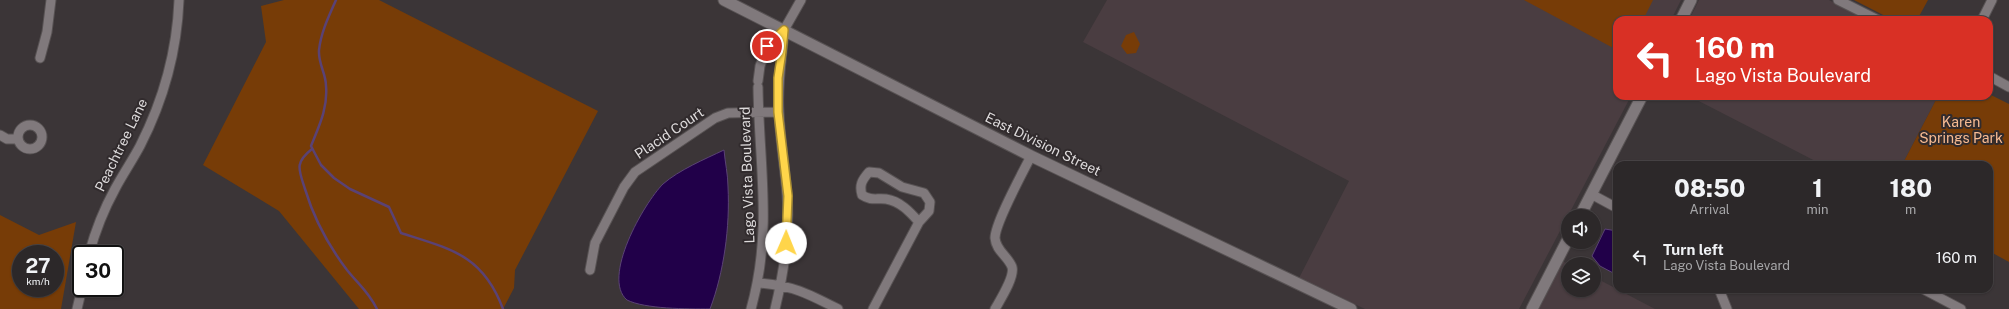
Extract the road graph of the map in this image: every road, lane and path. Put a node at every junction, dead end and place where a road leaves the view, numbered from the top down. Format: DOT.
graph roads {
  1 [pos="51,0"];
  2 [pos="179,0"];
  3 [pos="724,0"];
  4 [pos="801,0"];
  5 [pos="1691,0"];
  6 [pos="1838,0"];
  7 [pos="1992,0"];
  8 [pos="1683,16"];
  9 [pos="1870,16"];
  10 [pos="1984,16"];
  11 [pos="784,30"];
  12 [pos="40,58"];
  13 [pos="762,61"];
  14 [pos="780,66"];
  15 [pos="1993,78"];
  16 [pos="2009,87"];
  17 [pos="1640,100"];
  18 [pos="758,112"];
  19 [pos="778,112"];
  20 [pos="0,135"];
  21 [pos="17,139"];
  22 [pos="1031,156"];
  23 [pos="1591,194"];
  24 [pos="1613,206"];
  25 [pos="1584,209"];
  26 [pos="919,222"];
  27 [pos="92,245"];
  28 [pos="1563,249"];
  29 [pos="590,270"];
  30 [pos="758,283"];
  31 [pos="781,285"];
  32 [pos="1721,293"];
  33 [pos="1931,293"];
  34 [pos="80,297"];
  35 [pos="77,309"];
  36 [pos="751,309"];
  37 [pos="775,309"];
  38 [pos="838,309"];
  39 [pos="873,309"];
  40 [pos="995,309"];
  41 [pos="1351,309"];
  42 [pos="1532,309"];
  43 [pos="1727,309"];
  44 [pos="1961,309"];
  1 -- 12 [label="street"];
  2 -- 27 [label="street, Peachtree Lane"];
  3 -- 11 [label="street, East Division Street"];
  4 -- 11 [label="street"];
  5 -- 8 [label="street"];
  6 -- 9 [label="street"];
  7 -- 10 [label="street"];
  11 -- 13 [label="street, Lago Vista Boulevard"];
  11 -- 14 [label="street"];
  11 -- 22 [label="street, East Division Street"];
  13 -- 14 [label="street"];
  13 -- 18 [label="street, Lago Vista Boulevard"];
  14 -- 19 [label="street"];
  15 -- 16 [label="street"];
  17 -- 23 [label="street"];
  18 -- 19 [label="street, Placid Court"];
  18 -- 29 [label="street, Placid Court"];
  18 -- 30 [label="street, Lago Vista Boulevard"];
  19 -- 31 [label="street"];
  20 -- 21 [label="street"];
  22 -- 40 [label="street"];
  22 -- 41 [label="street, East Division Street"];
  23 -- 24 [label="street"];
  23 -- 25 [label="street"];
  26 -- 26 [label="street"];
  26 -- 39 [label="street"];
  28 -- 42 [label="street"];
  30 -- 31 [label="street"];
  30 -- 36 [label="street, Lago Vista Boulevard"];
  31 -- 37 [label="street"];
  31 -- 38 [label="street"];
  32 -- 43 [label="street"];
  33 -- 44 [label="street"];
  34 -- 35 [label="street"];
}
